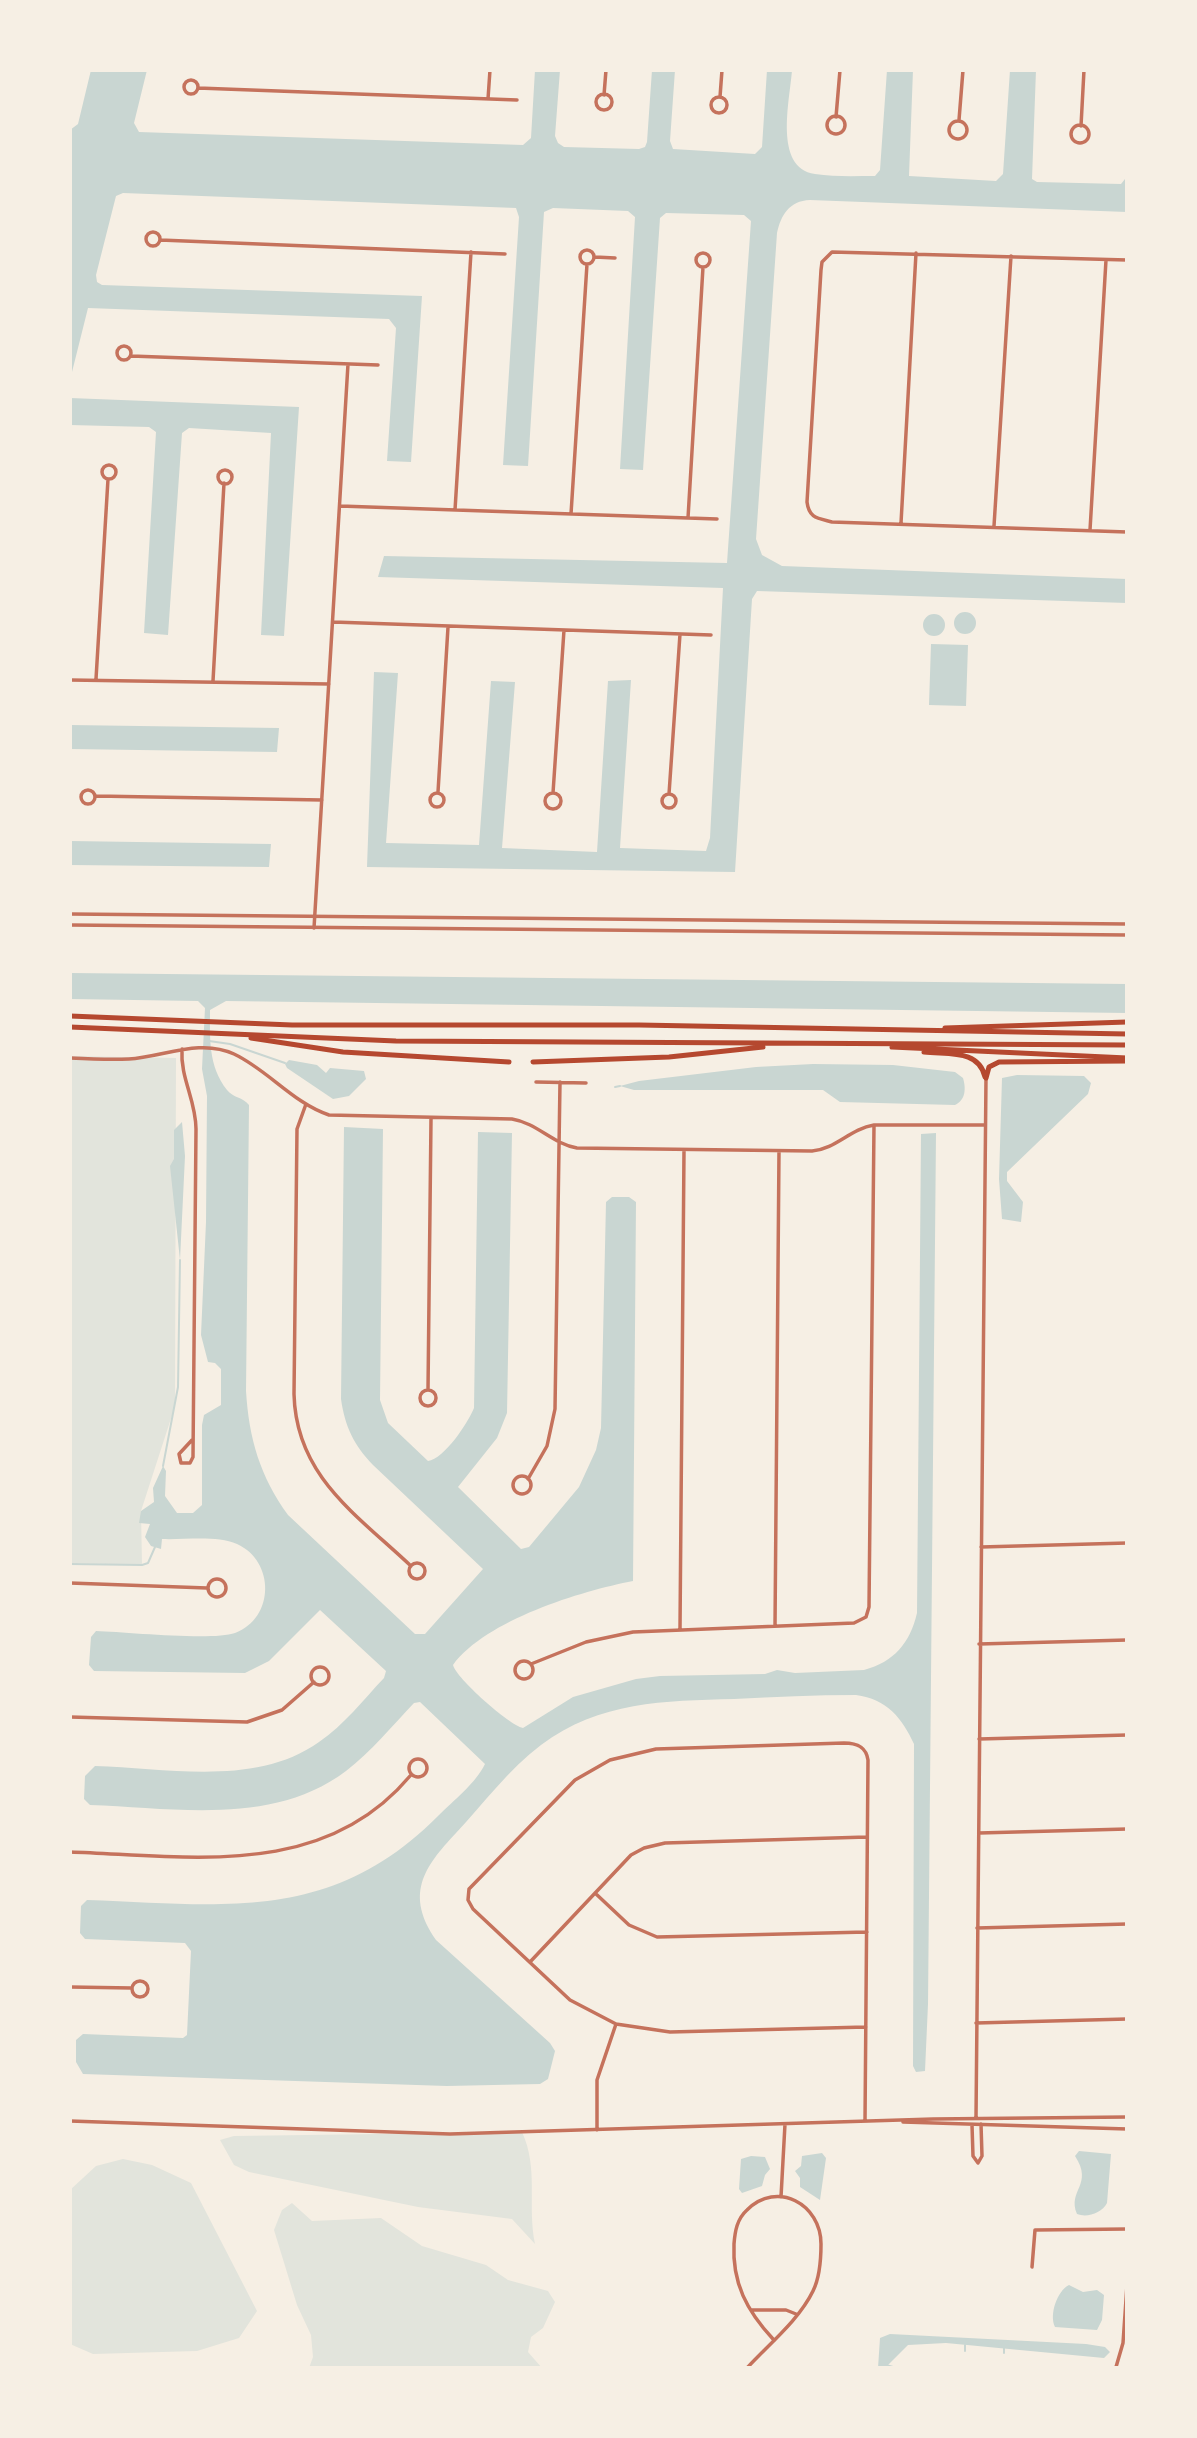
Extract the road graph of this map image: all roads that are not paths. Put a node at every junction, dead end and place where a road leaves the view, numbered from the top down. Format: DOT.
graph roads {
  1 [pos="489,70"];
  2 [pos="606,70"];
  3 [pos="722,70"];
  4 [pos="840,70"];
  5 [pos="962,70"];
  6 [pos="1084,70"];
  7 [pos="198,88"];
  8 [pos="604,94"];
  9 [pos="720,97"];
  10 [pos="488,99"];
  11 [pos="517,100"];
  12 [pos="836,117"];
  13 [pos="959,121"];
  14 [pos="1081,126"];
  15 [pos="160,240"];
  16 [pos="471,253"];
  17 [pos="916,253"];
  18 [pos="505,254"];
  19 [pos="1011,256"];
  20 [pos="595,257"];
  21 [pos="615,258"];
  22 [pos="1106,260"];
  23 [pos="1127,260"];
  24 [pos="587,264"];
  25 [pos="703,267"];
  26 [pos="131,356"];
  27 [pos="348,364"];
  28 [pos="378,365"];
  29 [pos="108,479"];
  30 [pos="224,483"];
  31 [pos="340,506"];
  32 [pos="455,510"];
  33 [pos="571,514"];
  34 [pos="688,518"];
  35 [pos="717,519"];
  36 [pos="901,523"];
  37 [pos="994,526"];
  38 [pos="1090,530"];
  39 [pos="1127,531"];
  40 [pos="333,622"];
  41 [pos="448,626"];
  42 [pos="564,630"];
  43 [pos="680,634"];
  44 [pos="711,635"];
  45 [pos="96,679"];
  46 [pos="70,680"];
  47 [pos="213,681"];
  48 [pos="329,684"];
  49 [pos="438,792"];
  50 [pos="553,793"];
  51 [pos="669,794"];
  52 [pos="96,796"];
  53 [pos="322,800"];
  54 [pos="70,914"];
  55 [pos="97,914"];
  56 [pos="314,917"];
  57 [pos="586,919"];
  58 [pos="799,921"];
  59 [pos="869,922"];
  60 [pos="970,923"];
  61 [pos="1127,924"];
  62 [pos="70,925"];
  63 [pos="96,926"];
  64 [pos="314,928"];
  65 [pos="586,930"];
  66 [pos="799,932"];
  67 [pos="869,933"];
  68 [pos="970,934"];
  69 [pos="1127,935"];
  70 [pos="70,1016"];
  71 [pos="1127,1021"];
  72 [pos="70,1027"];
  73 [pos="906,1030"];
  74 [pos="217,1033"];
  75 [pos="1127,1034"];
  76 [pos="808,1044"];
  77 [pos="871,1045"];
  78 [pos="1127,1045"];
  79 [pos="904,1048"];
  80 [pos="181,1049"];
  81 [pos="70,1058"];
  82 [pos="1127,1059"];
  83 [pos="509,1062"];
  84 [pos="533,1062"];
  85 [pos="986,1078"];
  86 [pos="536,1082"];
  87 [pos="560,1082"];
  88 [pos="586,1083"];
  89 [pos="306,1104"];
  90 [pos="431,1118"];
  91 [pos="874,1125"];
  92 [pos="985,1125"];
  93 [pos="559,1142"];
  94 [pos="684,1150"];
  95 [pos="779,1150"];
  96 [pos="428,1390"];
  97 [pos="192,1440"];
  98 [pos="528,1479"];
  99 [pos="1127,1543"];
  100 [pos="981,1547"];
  101 [pos="411,1566"];
  102 [pos="70,1583"];
  103 [pos="207,1588"];
  104 [pos="775,1626"];
  105 [pos="680,1629"];
  106 [pos="1127,1640"];
  107 [pos="979,1644"];
  108 [pos="531,1664"];
  109 [pos="314,1682"];
  110 [pos="70,1717"];
  111 [pos="1127,1735"];
  112 [pos="979,1739"];
  113 [pos="410,1776"];
  114 [pos="1127,1829"];
  115 [pos="978,1833"];
  116 [pos="867,1837"];
  117 [pos="70,1852"];
  118 [pos="595,1893"];
  119 [pos="1127,1924"];
  120 [pos="977,1928"];
  121 [pos="867,1932"];
  122 [pos="530,1962"];
  123 [pos="70,1987"];
  124 [pos="132,1988"];
  125 [pos="1127,2018"];
  126 [pos="976,2023"];
  127 [pos="616,2024"];
  128 [pos="866,2027"];
  129 [pos="1127,2117"];
  130 [pos="70,2121"];
  131 [pos="865,2121"];
  132 [pos="977,2121"];
  133 [pos="785,2124"];
  134 [pos="1127,2129"];
  135 [pos="597,2130"];
  136 [pos="781,2197"];
  137 [pos="1127,2229"];
  138 [pos="1032,2267"];
  139 [pos="1127,2285"];
  140 [pos="751,2310"];
  141 [pos="796,2314"];
  142 [pos="773,2339"];
  143 [pos="1116,2367"];
  144 [pos="747,2368"];
  1 -- 10 [label="street"];
  2 -- 8 [label="street"];
  3 -- 9 [label="street"];
  4 -- 12 [label="street"];
  5 -- 13 [label="street"];
  6 -- 14 [label="street"];
  7 -- 7 [label="street"];
  7 -- 10 [label="street"];
  8 -- 8 [label="street"];
  9 -- 9 [label="street"];
  10 -- 11 [label="street"];
  12 -- 12 [label="street"];
  13 -- 13 [label="street"];
  14 -- 14 [label="street"];
  15 -- 15 [label="street"];
  15 -- 16 [label="street"];
  16 -- 18 [label="street"];
  16 -- 32 [label="street"];
  17 -- 19 [label="street"];
  17 -- 36 [label="street"];
  17 -- 36 [label="street"];
  19 -- 22 [label="street"];
  19 -- 37 [label="street"];
  20 -- 21 [label="street"];
  20 -- 24 [label="street"];
  20 -- 24 [label="street"];
  22 -- 23 [label="street"];
  22 -- 38 [label="street"];
  24 -- 33 [label="street"];
  25 -- 34 [label="street"];
  26 -- 26 [label="street"];
  26 -- 27 [label="street"];
  27 -- 28 [label="street"];
  27 -- 31 [label="street"];
  29 -- 29 [label="street"];
  29 -- 45 [label="street"];
  30 -- 47 [label="street"];
  31 -- 32 [label="street"];
  31 -- 40 [label="street"];
  32 -- 33 [label="street"];
  33 -- 34 [label="street"];
  34 -- 35 [label="street"];
  36 -- 37 [label="street"];
  37 -- 38 [label="street"];
  38 -- 39 [label="street"];
  40 -- 41 [label="street"];
  40 -- 48 [label="street"];
  41 -- 42 [label="street"];
  41 -- 49 [label="street"];
  42 -- 43 [label="street"];
  42 -- 50 [label="street"];
  43 -- 44 [label="street"];
  43 -- 51 [label="street"];
  45 -- 46 [label="street"];
  45 -- 47 [label="street"];
  47 -- 48 [label="street"];
  48 -- 53 [label="street"];
  49 -- 49 [label="street"];
  50 -- 50 [label="street"];
  51 -- 51 [label="street"];
  52 -- 52 [label="street"];
  52 -- 53 [label="street"];
  53 -- 56 [label="street"];
  54 -- 55 [label="street"];
  55 -- 56 [label="street"];
  55 -- 63 [label="street"];
  56 -- 57 [label="street"];
  56 -- 64 [label="street"];
  57 -- 58 [label="street"];
  57 -- 65 [label="street"];
  58 -- 59 [label="street"];
  58 -- 66 [label="street"];
  59 -- 60 [label="street"];
  59 -- 67 [label="street"];
  60 -- 61 [label="street"];
  60 -- 68 [label="street"];
  62 -- 63 [label="street"];
  63 -- 64 [label="street"];
  64 -- 65 [label="street"];
  65 -- 66 [label="street"];
  66 -- 67 [label="street"];
  67 -- 68 [label="street"];
  68 -- 69 [label="street"];
  70 -- 73 [label="highway"];
  71 -- 73 [label="highway"];
  72 -- 74 [label="highway"];
  73 -- 75 [label="highway"];
  74 -- 76 [label="highway"];
  74 -- 83 [label="highway"];
  76 -- 77 [label="highway"];
  76 -- 84 [label="highway"];
  77 -- 78 [label="highway"];
  77 -- 79 [label="highway"];
  79 -- 82 [label="highway"];
  79 -- 85 [label="highway"];
  80 -- 81 [label="street"];
  80 -- 89 [label="street"];
  80 -- 97 [label="street"];
  82 -- 85 [label="highway"];
  85 -- 92 [label="street"];
  86 -- 87 [label="street"];
  87 -- 88 [label="street"];
  87 -- 93 [label="street"];
  89 -- 90 [label="street"];
  89 -- 101 [label="street"];
  90 -- 93 [label="street"];
  90 -- 96 [label="street"];
  91 -- 92 [label="street"];
  91 -- 95 [label="street"];
  91 -- 104 [label="street"];
  92 -- 100 [label="street"];
  93 -- 94 [label="street"];
  93 -- 98 [label="street"];
  94 -- 95 [label="street"];
  94 -- 105 [label="street"];
  95 -- 104 [label="street"];
  96 -- 96 [label="street"];
  97 -- 97 [label="street"];
  98 -- 98 [label="street"];
  99 -- 100 [label="street"];
  100 -- 107 [label="street"];
  101 -- 101 [label="street"];
  102 -- 103 [label="street"];
  103 -- 103 [label="street"];
  104 -- 105 [label="street"];
  105 -- 108 [label="street"];
  106 -- 107 [label="street"];
  107 -- 112 [label="street"];
  108 -- 108 [label="street"];
  109 -- 109 [label="street"];
  109 -- 110 [label="street"];
  111 -- 112 [label="street"];
  112 -- 115 [label="street"];
  113 -- 113 [label="street"];
  113 -- 117 [label="street"];
  114 -- 115 [label="street"];
  115 -- 120 [label="street"];
  116 -- 118 [label="street"];
  116 -- 121 [label="street"];
  116 -- 122 [label="street"];
  118 -- 121 [label="street"];
  118 -- 122 [label="street"];
  119 -- 120 [label="street"];
  120 -- 126 [label="street"];
  121 -- 128 [label="street"];
  122 -- 127 [label="street"];
  123 -- 124 [label="street"];
  124 -- 124 [label="street"];
  125 -- 126 [label="street"];
  126 -- 132 [label="street"];
  127 -- 128 [label="street"];
  127 -- 135 [label="street"];
  128 -- 131 [label="street"];
  129 -- 132 [label="street"];
  130 -- 135 [label="street"];
  131 -- 132 [label="street"];
  131 -- 133 [label="street"];
  132 -- 132 [label="street"];
  132 -- 134 [label="street"];
  133 -- 135 [label="street"];
  133 -- 136 [label="street"];
  136 -- 140 [label="street"];
  136 -- 141 [label="street"];
  137 -- 138 [label="street"];
  139 -- 143 [label="street"];
  140 -- 141 [label="street"];
  140 -- 142 [label="street"];
  141 -- 142 [label="street"];
  142 -- 144 [label="street"];
}
